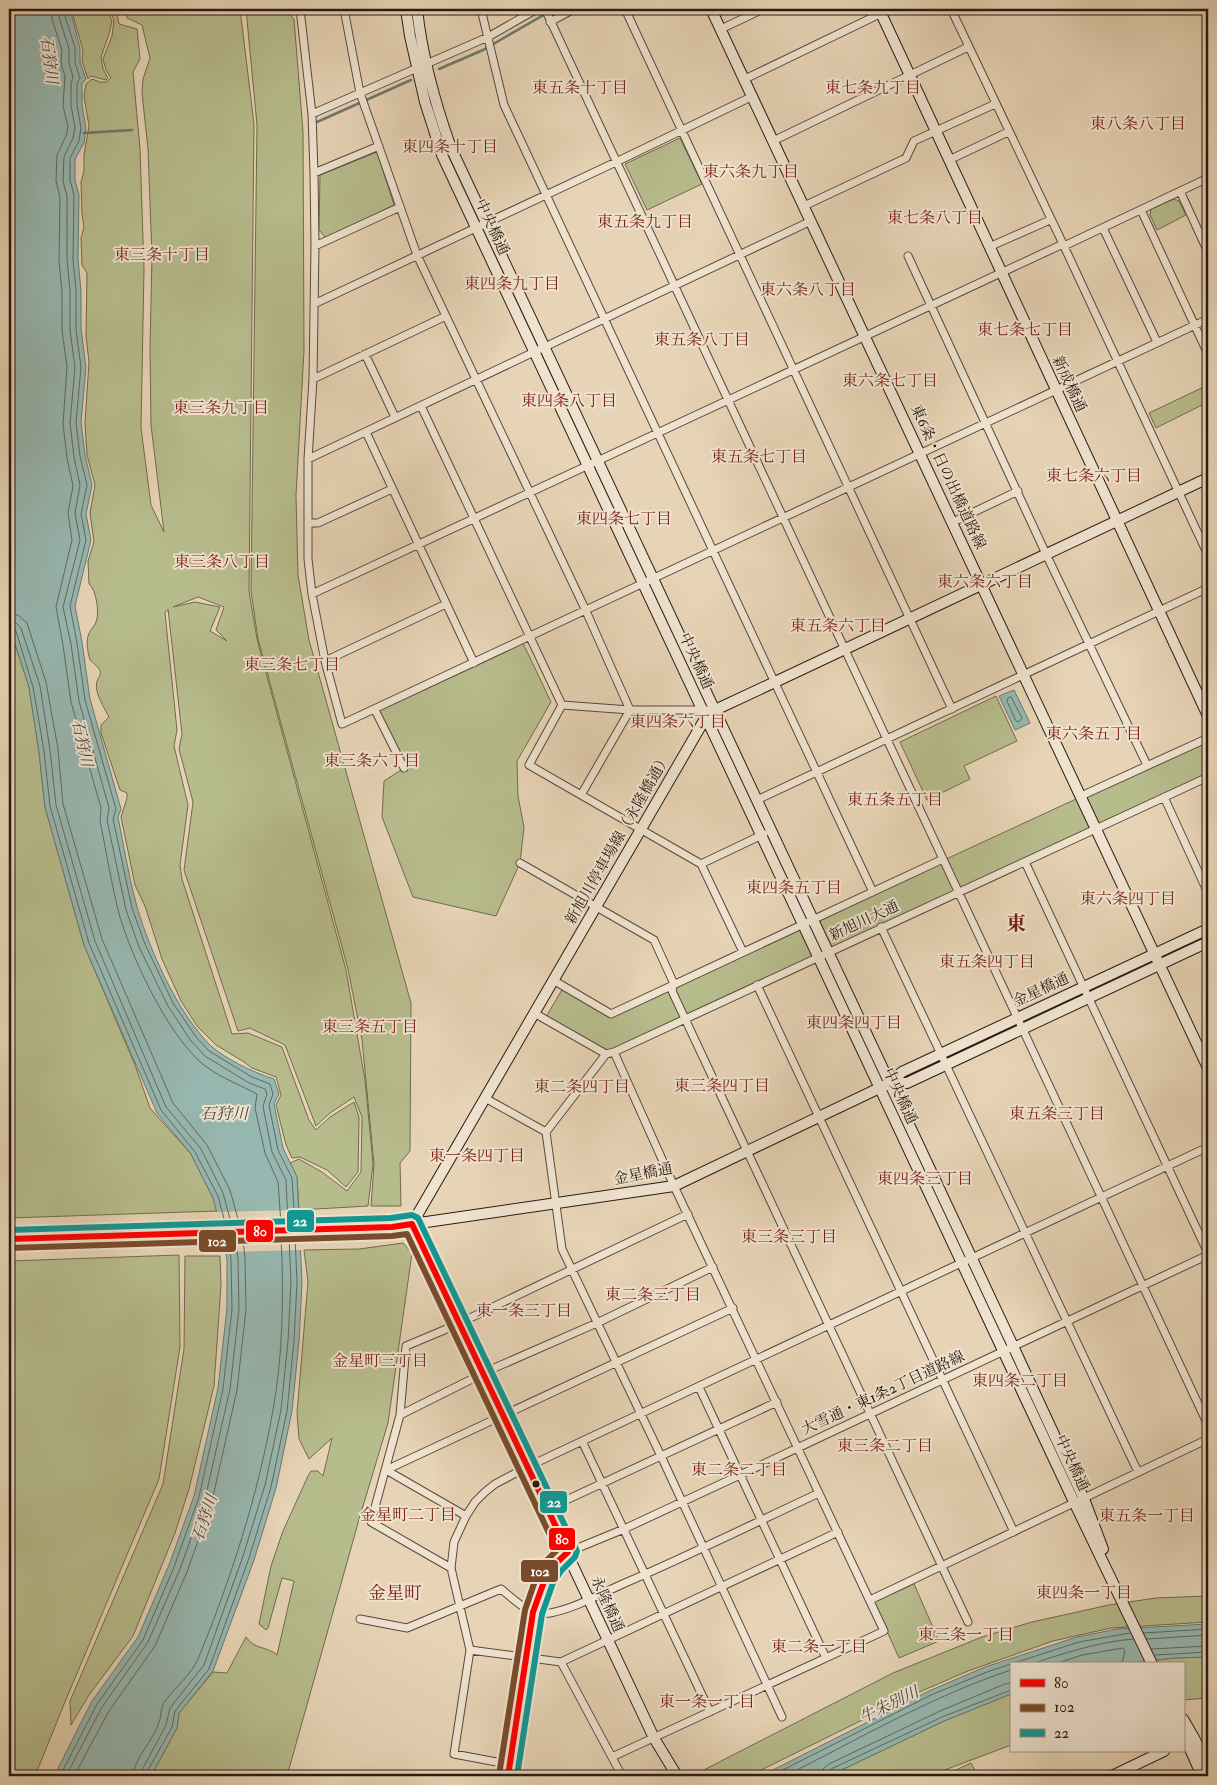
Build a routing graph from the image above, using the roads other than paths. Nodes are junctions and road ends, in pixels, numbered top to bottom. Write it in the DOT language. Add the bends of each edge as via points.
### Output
graph roads {
  1 [pos="300,9"];
  2 [pos="344,9"];
  3 [pos="406,9"];
  4 [pos="417,9"];
  5 [pos="481,9"];
  6 [pos="537,9"];
  7 [pos="545,9"];
  8 [pos="574,9"];
  9 [pos="626,9"];
  10 [pos="711,9"];
  11 [pos="764,9"];
  12 [pos="950,9"];
  13 [pos="883,10"];
  14 [pos="549,20"];
  15 [pos="721,29"];
  16 [pos="489,44"];
  17 [pos="968,47"];
  18 [pos="421,65"];
  19 [pos="910,76"];
  20 [pos="744,79"];
  21 [pos="752,96"];
  22 [pos="362,99"];
  23 [pos="995,104"];
  24 [pos="312,114"];
  25 [pos="935,130"];
  26 [pos="682,131"];
  27 [pos="1008,132"];
  28 [pos="773,141"];
  29 [pos="379,146"];
  30 [pos="949,160"];
  31 [pos="616,162"];
  32 [pos="314,173"];
  33 [pos="1208,178"];
  34 [pos="1180,191"];
  35 [pos="546,195"];
  36 [pos="804,206"];
  37 [pos="400,207"];
  38 [pos="1141,210"];
  39 [pos="1050,220"];
  40 [pos="811,221"];
  41 [pos="486,222"];
  42 [pos="476,227"];
  43 [pos="1103,228"];
  44 [pos="1063,245"];
  45 [pos="315,246"];
  46 [pos="989,247"];
  47 [pos="1208,252"];
  48 [pos="740,254"];
  49 [pos="417,255"];
  50 [pos="908,256"];
  51 [pos="1001,273"];
  52 [pos="674,286"];
  53 [pos="314,304"];
  54 [pos="931,305"];
  55 [pos="446,316"];
  56 [pos="604,319"];
  57 [pos="1208,319"];
  58 [pos="1195,325"];
  59 [pos="866,336"];
  60 [pos="1157,342"];
  61 [pos="544,348"];
  62 [pos="534,353"];
  63 [pos="365,354"];
  64 [pos="1208,354"];
  65 [pos="1118,361"];
  66 [pos="794,369"];
  67 [pos="313,379"];
  68 [pos="476,380"];
  69 [pos="1056,391"];
  70 [pos="728,399"];
  71 [pos="421,406"];
  72 [pos="395,417"];
  73 [pos="986,422"];
  74 [pos="366,432"];
  75 [pos="657,432"];
  76 [pos="920,454"];
  77 [pos="308,458"];
  78 [pos="598,460"];
  79 [pos="587,465"];
  80 [pos="1208,478"];
  81 [pos="849,487"];
  82 [pos="392,489"];
  83 [pos="1018,491"];
  84 [pos="529,492"];
  85 [pos="1179,492"];
  86 [pos="474,518"];
  87 [pos="783,518"];
  88 [pos="1116,520"];
  89 [pos="953,522"];
  90 [pos="308,523"];
  91 [pos="418,544"];
  92 [pos="713,551"];
  93 [pos="1046,554"];
  94 [pos="1208,555"];
  95 [pos="653,579"];
  96 [pos="643,584"];
  97 [pos="982,584"];
  98 [pos="1208,588"];
  99 [pos="312,594"];
  100 [pos="446,604"];
  101 [pos="586,611"];
  102 [pos="1159,611"];
  103 [pos="910,618"];
  104 [pos="530,637"];
  105 [pos="1090,644"];
  106 [pos="845,649"];
  107 [pos="325,661"];
  108 [pos="474,663"];
  109 [pos="1024,675"];
  110 [pos="774,682"];
  111 [pos="562,705"];
  112 [pos="952,709"];
  113 [pos="375,710"];
  114 [pos="630,710"];
  115 [pos="715,710"];
  116 [pos="704,714"];
  117 [pos="1208,716"];
  118 [pos="1208,738"];
  119 [pos="887,739"];
  120 [pos="1147,765"];
  121 [pos="404,768"];
  122 [pos="817,773"];
  123 [pos="1208,777"];
  124 [pos="581,796"];
  125 [pos="1081,796"];
  126 [pos="1164,798"];
  127 [pos="757,800"];
  128 [pos="1097,829"];
  129 [pos="642,830"];
  130 [pos="772,831"];
  131 [pos="761,836"];
  132 [pos="943,859"];
  133 [pos="1025,862"];
  134 [pos="520,863"];
  135 [pos="701,864"];
  136 [pos="873,892"];
  137 [pos="959,893"];
  138 [pos="1208,893"];
  139 [pos="596,906"];
  140 [pos="813,919"];
  141 [pos="803,924"];
  142 [pos="881,927"];
  143 [pos="1208,929"];
  144 [pos="1208,942"];
  145 [pos="743,952"];
  146 [pos="828,952"];
  147 [pos="1155,954"];
  148 [pos="818,957"];
  149 [pos="1160,964"];
  150 [pos="553,980"];
  151 [pos="674,984"];
  152 [pos="756,985"];
  153 [pos="1083,987"];
  154 [pos="1088,998"];
  155 [pos="534,1013"];
  156 [pos="1018,1018"];
  157 [pos="686,1019"];
  158 [pos="1023,1028"];
  159 [pos="610,1053"];
  160 [pos="941,1054"];
  161 [pos="946,1064"];
  162 [pos="1208,1068"];
  163 [pos="890,1083"];
  164 [pos="880,1088"];
  165 [pos="486,1098"];
  166 [pos="818,1117"];
  167 [pos="546,1132"];
  168 [pos="1208,1147"];
  169 [pos="747,1151"];
  170 [pos="1166,1166"];
  171 [pos="674,1186"];
  172 [pos="1102,1198"];
  173 [pos="557,1204"];
  174 [pos="688,1214"];
  175 [pos="412,1224"];
  176 [pos="1026,1233"];
  177 [pos="14,1239"];
  178 [pos="1208,1254"];
  179 [pos="972,1258"];
  180 [pos="962,1263"];
  181 [pos="713,1268"];
  182 [pos="572,1269"];
  183 [pos="1143,1285"];
  184 [pos="901,1292"];
  185 [pos="733,1308"];
  186 [pos="1067,1321"];
  187 [pos="458,1322"];
  188 [pos="597,1323"];
  189 [pos="830,1326"];
  190 [pos="1014,1346"];
  191 [pos="1003,1351"];
  192 [pos="757,1359"];
  193 [pos="616,1363"];
  194 [pos="483,1374"];
  195 [pos="942,1380"];
  196 [pos="700,1387"];
  197 [pos="777,1402"];
  198 [pos="871,1413"];
  199 [pos="400,1414"];
  200 [pos="641,1414"];
  201 [pos="503,1415"];
  202 [pos="1208,1425"];
  203 [pos="719,1428"];
  204 [pos="1208,1440"];
  205 [pos="582,1442"];
  206 [pos="798,1448"];
  207 [pos="662,1456"];
  208 [pos="527,1467"];
  209 [pos="386,1470"];
  210 [pos="1138,1472"];
  211 [pos="740,1475"];
  212 [pos="603,1484"];
  213 [pos="819,1493"];
  214 [pos="682,1502"];
  215 [pos="1080,1502"];
  216 [pos="547,1509"];
  217 [pos="466,1516"];
  218 [pos="762,1520"];
  219 [pos="624,1529"];
  220 [pos="838,1532"];
  221 [pos="1014,1532"];
  222 [pos="704,1547"];
  223 [pos="568,1552"];
  224 [pos="780,1559"];
  225 [pos="942,1566"];
  226 [pos="451,1568"];
  227 [pos="645,1574"];
  228 [pos="722,1587"];
  229 [pos="588,1599"];
  230 [pos="870,1600"];
  231 [pos="460,1606"];
  232 [pos="534,1612"];
  233 [pos="664,1614"];
  234 [pos="360,1619"];
  235 [pos="968,1622"];
  236 [pos="607,1641"];
  237 [pos="470,1650"];
  238 [pos="526,1657"];
  239 [pos="826,1658"];
  240 [pos="561,1662"];
  241 [pos="1151,1662"];
  242 [pos="767,1685"];
  243 [pos="710,1712"];
  244 [pos="782,1717"];
  245 [pos="1184,1724"];
  246 [pos="654,1738"];
  247 [pos="1187,1738"];
  248 [pos="1162,1752"];
  249 [pos="612,1758"];
  250 [pos="510,1763"];
  251 [pos="1208,1767"];
  252 [pos="1208,1774"];
  253 [pos="508,1776"];
  254 [pos="622,1776"];
  255 [pos="677,1776"];
  256 [pos="1112,1776"];
  257 [pos="1202,1776"];
  1 -- 24 [label="street"];
  2 -- 22 [label="street"];
  3 -- 18 [label="street, 中央橋通" via="410,36"];
  4 -- 18 [label="street, 中央橋通"];
  5 -- 16 [label="street"];
  6 -- 16 [label="street"];
  7 -- 14 [label="street"];
  8 -- 14 [label="street"];
  9 -- 26 [label="street"];
  10 -- 15 [label="street, 東6条・日の出橋道路線"];
  11 -- 15 [label="street"];
  12 -- 17 [label="street"];
  13 -- 19 [label="street, 新成橋通"];
  13 -- 20 [label="street"];
  14 -- 31 [label="street"];
  15 -- 20 [label="street, 東6条・日の出橋道路線"];
  16 -- 18 [label="street"];
  16 -- 35 [label="street" via="504,105"];
  17 -- 19 [label="street"];
  17 -- 23 [label="street"];
  18 -- 22 [label="street"];
  18 -- 41 [label="street, 中央橋通" via="451,148"];
  18 -- 42 [label="street, 中央橋通" via="436,140"];
  19 -- 25 [label="street, 新成橋通"];
  19 -- 28 [label="street"];
  20 -- 21 [label="street, 東6条・日の出橋道路線"];
  21 -- 26 [label="street"];
  21 -- 28 [label="street, 東6条・日の出橋道路線"];
  22 -- 24 [label="street"];
  22 -- 29 [label="street"];
  23 -- 25 [label="street"];
  23 -- 27 [label="street"];
  24 -- 32 [label="street"];
  25 -- 30 [label="street, 新成橋通"];
  25 -- 36 [label="street" via="914,141 906,158"];
  26 -- 31 [label="street"];
  26 -- 48 [label="street"];
  27 -- 30 [label="street"];
  27 -- 39 [label="street"];
  28 -- 36 [label="street, 東6条・日の出橋道路線"];
  29 -- 32 [label="street"];
  29 -- 37 [label="street"];
  30 -- 46 [label="street, 新成橋通"];
  31 -- 35 [label="street"];
  31 -- 52 [label="street"];
  32 -- 45 [label="street"];
  33 -- 34 [label="street"];
  34 -- 38 [label="street"];
  34 -- 47 [label="street"];
  35 -- 41 [label="street"];
  35 -- 56 [label="street"];
  36 -- 40 [label="street, 東6条・日の出橋道路線"];
  37 -- 45 [label="street"];
  37 -- 49 [label="street"];
  38 -- 43 [label="street"];
  38 -- 58 [label="street"];
  39 -- 44 [label="street"];
  39 -- 46 [label="street"];
  40 -- 48 [label="street"];
  40 -- 59 [label="street, 東6条・日の出橋道路線"];
  41 -- 42 [label="street"];
  41 -- 61 [label="street, 中央橋通"];
  42 -- 49 [label="street"];
  42 -- 62 [label="street, 中央橋通"];
  43 -- 44 [label="street"];
  43 -- 60 [label="street"];
  44 -- 51 [label="street"];
  44 -- 65 [label="street"];
  45 -- 53 [label="street"];
  46 -- 51 [label="street, 新成橋通"];
  48 -- 52 [label="street"];
  48 -- 66 [label="street"];
  49 -- 53 [label="street"];
  49 -- 55 [label="street"];
  50 -- 54 [label="street"];
  51 -- 54 [label="street"];
  51 -- 69 [label="street, 新成橋通"];
  52 -- 56 [label="street"];
  52 -- 70 [label="street"];
  53 -- 67 [label="street"];
  54 -- 59 [label="street"];
  54 -- 73 [label="street"];
  55 -- 63 [label="street"];
  55 -- 68 [label="street"];
  56 -- 61 [label="street"];
  56 -- 75 [label="street"];
  57 -- 58 [label="street"];
  58 -- 60 [label="street"];
  58 -- 64 [label="street"];
  59 -- 66 [label="street"];
  59 -- 76 [label="street, 東6条・日の出橋道路線"];
  60 -- 65 [label="street"];
  61 -- 62 [label="street"];
  61 -- 78 [label="street, 中央橋通"];
  62 -- 68 [label="street"];
  62 -- 79 [label="street, 中央橋通"];
  63 -- 67 [label="street"];
  63 -- 72 [label="street"];
  65 -- 69 [label="street"];
  65 -- 85 [label="street"];
  66 -- 70 [label="street"];
  66 -- 81 [label="street"];
  67 -- 77 [label="street"];
  68 -- 71 [label="street"];
  68 -- 84 [label="street"];
  69 -- 73 [label="street"];
  69 -- 88 [label="street, 新成橋通"];
  70 -- 75 [label="street"];
  70 -- 87 [label="street"];
  71 -- 72 [label="street"];
  71 -- 86 [label="street"];
  72 -- 74 [label="street"];
  73 -- 76 [label="street"];
  73 -- 83 [label="street"];
  74 -- 77 [label="street"];
  74 -- 82 [label="street"];
  75 -- 78 [label="street"];
  75 -- 92 [label="street"];
  76 -- 81 [label="street"];
  76 -- 89 [label="street, 東6条・日の出橋道路線"];
  77 -- 90 [label="street"];
  78 -- 79 [label="street"];
  78 -- 95 [label="street, 中央橋通"];
  79 -- 84 [label="street"];
  79 -- 96 [label="street, 中央橋通"];
  80 -- 85 [label="street, 新旭川停車場線（永隆橋通）"];
  81 -- 87 [label="street"];
  81 -- 103 [label="street"];
  82 -- 90 [label="street" via="318,523"];
  82 -- 91 [label="street"];
  83 -- 89 [label="street"];
  83 -- 93 [label="street"];
  84 -- 86 [label="street"];
  84 -- 101 [label="street"];
  85 -- 88 [label="street, 新旭川停車場線（永隆橋通）"];
  85 -- 94 [label="street"];
  86 -- 91 [label="street"];
  86 -- 104 [label="street"];
  87 -- 92 [label="street"];
  87 -- 106 [label="street"];
  88 -- 93 [label="street, 新旭川停車場線（永隆橋通）"];
  88 -- 102 [label="street, 新成橋通"];
  89 -- 97 [label="street, 東6条・日の出橋道路線"];
  90 -- 99 [label="street"];
  91 -- 99 [label="street"];
  91 -- 100 [label="street"];
  92 -- 95 [label="street"];
  92 -- 110 [label="street"];
  93 -- 97 [label="street, 新旭川停車場線（永隆橋通）"];
  93 -- 105 [label="street"];
  95 -- 96 [label="street"];
  95 -- 115 [label="street, 中央橋通"];
  96 -- 101 [label="street"];
  96 -- 116 [label="street, 中央橋通"];
  97 -- 103 [label="street, 新旭川停車場線（永隆橋通）"];
  97 -- 109 [label="street, 東6条・日の出橋道路線"];
  98 -- 102 [label="street"];
  99 -- 107 [label="street"];
  100 -- 107 [label="street"];
  100 -- 108 [label="street"];
  101 -- 104 [label="street"];
  101 -- 114 [label="street"];
  102 -- 105 [label="street"];
  102 -- 117 [label="street, 新成橋通"];
  103 -- 106 [label="street, 新旭川停車場線（永隆橋通）"];
  103 -- 112 [label="street"];
  104 -- 108 [label="street"];
  104 -- 111 [label="street"];
  105 -- 109 [label="street"];
  105 -- 120 [label="street"];
  106 -- 110 [label="street, 新旭川停車場線（永隆橋通）"];
  106 -- 119 [label="street"];
  107 -- 113 [label="street" via="342,724"];
  108 -- 113 [label="street"];
  109 -- 112 [label="street"];
  109 -- 125 [label="street, 東6条・日の出橋道路線"];
  110 -- 115 [label="street, 新旭川停車場線（永隆橋通）"];
  110 -- 122 [label="street"];
  111 -- 114 [label="street"];
  111 -- 124 [label="street" via="529,765"];
  112 -- 119 [label="street"];
  113 -- 121 [label="street"];
  114 -- 116 [label="street"];
  114 -- 124 [label="street"];
  115 -- 116 [label="street, 新旭川停車場線（永隆橋通）"];
  115 -- 127 [label="street, 中央橋通"];
  116 -- 129 [label="street, 新旭川停車場線（永隆橋通）"];
  116 -- 131 [label="street, 中央橋通"];
  118 -- 120 [label="street"];
  119 -- 122 [label="street"];
  119 -- 132 [label="street"];
  120 -- 125 [label="street"];
  122 -- 127 [label="street"];
  122 -- 136 [label="street"];
  123 -- 126 [label="street, 新旭川大通"];
  124 -- 129 [label="street"];
  125 -- 128 [label="street, 東6条・日の出橋道路線"];
  126 -- 128 [label="street, 新旭川大通"];
  126 -- 138 [label="street"];
  127 -- 130 [label="street, 中央橋通"];
  128 -- 133 [label="street, 新旭川大通"];
  128 -- 147 [label="street, 東6条・日の出橋道路線"];
  129 -- 135 [label="street"];
  129 -- 139 [label="street, 新旭川停車場線（永隆橋通）"];
  130 -- 131 [label="street"];
  130 -- 140 [label="street, 中央橋通"];
  131 -- 135 [label="street"];
  131 -- 141 [label="street, 中央橋通"];
  132 -- 136 [label="street, 新旭川大通"];
  132 -- 137 [label="street"];
  133 -- 137 [label="street, 新旭川大通"];
  133 -- 153 [label="street"];
  134 -- 139 [label="street"];
  135 -- 145 [label="street"];
  136 -- 140 [label="street, 新旭川大通"];
  137 -- 142 [label="street, 新旭川大通"];
  137 -- 156 [label="street"];
  139 -- 150 [label="street, 新旭川停車場線（永隆橋通）"];
  139 -- 151 [label="street" via="654,940"];
  140 -- 141 [label="street, 新旭川大通"];
  140 -- 146 [label="street, 中央橋通"];
  141 -- 145 [label="street, 新旭川大通"];
  141 -- 148 [label="street, 中央橋通"];
  142 -- 146 [label="street, 新旭川大通"];
  142 -- 160 [label="street"];
  143 -- 147 [label="street, 金星橋通"];
  144 -- 149 [label="street, 金星橋通"];
  145 -- 151 [label="street, 新旭川大通"];
  146 -- 148 [label="street, 新旭川大通"];
  146 -- 163 [label="street, 中央橋通"];
  147 -- 149 [label="street, 東6条・日の出橋道路線"];
  147 -- 153 [label="street, 金星橋通"];
  148 -- 152 [label="street, 新旭川大通"];
  148 -- 164 [label="street, 中央橋通"];
  149 -- 154 [label="street, 金星橋通"];
  149 -- 162 [label="street, 東6条・日の出橋道路線"];
  150 -- 151 [label="street, 新旭川大通" via="610,1014"];
  150 -- 155 [label="street, 新旭川停車場線（永隆橋通）"];
  151 -- 157 [label="street" via="672,990"];
  152 -- 157 [label="street, 新旭川大通"];
  152 -- 166 [label="street"];
  153 -- 154 [label="street"];
  153 -- 156 [label="street, 金星橋通"];
  154 -- 158 [label="street, 金星橋通"];
  154 -- 170 [label="street"];
  155 -- 159 [label="street"];
  155 -- 165 [label="street, 新旭川停車場線（永隆橋通）"];
  156 -- 158 [label="street"];
  156 -- 160 [label="street, 金星橋通"];
  157 -- 159 [label="street, 新旭川大通"];
  157 -- 169 [label="street"];
  158 -- 161 [label="street, 金星橋通"];
  158 -- 172 [label="street"];
  159 -- 167 [label="street"];
  159 -- 171 [label="street"];
  160 -- 161 [label="street"];
  160 -- 163 [label="street, 金星橋通" via="902,1072"];
  161 -- 163 [label="street, 金星橋通" via="907,1083"];
  161 -- 176 [label="street"];
  163 -- 164 [label="street, 金星橋通"];
  163 -- 179 [label="street, 中央橋通"];
  164 -- 166 [label="street, 金星橋通"];
  164 -- 180 [label="street, 中央橋通"];
  165 -- 167 [label="street"];
  165 -- 175 [label="street, 新旭川停車場線（永隆橋通）"];
  166 -- 169 [label="street, 金星橋通"];
  166 -- 184 [label="street"];
  167 -- 173 [label="street"];
  168 -- 170 [label="street"];
  169 -- 171 [label="street, 金星橋通"];
  169 -- 189 [label="street"];
  170 -- 172 [label="street"];
  170 -- 178 [label="street"];
  171 -- 173 [label="street, 金星橋通"];
  171 -- 174 [label="street"];
  172 -- 176 [label="street"];
  172 -- 183 [label="street"];
  173 -- 175 [label="street, 金星橋通"];
  173 -- 182 [label="street" via="562,1249"];
  174 -- 181 [label="street"];
  174 -- 182 [label="street"];
  175 -- 177 [label="street, 金星橋通"];
  175 -- 187 [label="street, 永隆橋通"];
  176 -- 179 [label="street"];
  176 -- 186 [label="street"];
  178 -- 183 [label="street, 大雪通・東1条2丁目道路線"];
  179 -- 180 [label="street"];
  179 -- 190 [label="street, 中央橋通"];
  180 -- 184 [label="street"];
  180 -- 191 [label="street, 中央橋通"];
  181 -- 185 [label="street"];
  181 -- 188 [label="street"];
  182 -- 187 [label="street"];
  182 -- 188 [label="street"];
  183 -- 186 [label="street, 大雪通・東1条2丁目道路線"];
  183 -- 202 [label="street"];
  184 -- 189 [label="street"];
  184 -- 195 [label="street"];
  185 -- 192 [label="street"];
  185 -- 193 [label="street"];
  186 -- 190 [label="street, 大雪通・東1条2丁目道路線"];
  186 -- 210 [label="street"];
  187 -- 194 [label="street, 永隆橋通"];
  187 -- 199 [label="street" via="406,1346"];
  188 -- 193 [label="street"];
  188 -- 194 [label="street"];
  189 -- 192 [label="street"];
  189 -- 198 [label="street"];
  190 -- 191 [label="street, 大雪通・東1条2丁目道路線"];
  190 -- 215 [label="street, 中央橋通"];
  191 -- 195 [label="street, 大雪通・東1条2丁目道路線"];
  191 -- 215 [label="street, 中央橋通"];
  192 -- 196 [label="street"];
  192 -- 197 [label="street"];
  193 -- 200 [label="street"];
  193 -- 201 [label="street"];
  194 -- 199 [label="street"];
  194 -- 201 [label="street, 永隆橋通"];
  195 -- 198 [label="street, 大雪通・東1条2丁目道路線"];
  195 -- 221 [label="street"];
  196 -- 200 [label="street"];
  196 -- 203 [label="street"];
  197 -- 203 [label="street"];
  197 -- 206 [label="street"];
  198 -- 206 [label="street, 大雪通・東1条2丁目道路線"];
  198 -- 225 [label="street"];
  199 -- 209 [label="street"];
  200 -- 205 [label="street"];
  200 -- 207 [label="street"];
  201 -- 208 [label="street, 永隆橋通"];
  201 -- 209 [label="street"];
  203 -- 207 [label="street"];
  203 -- 211 [label="street"];
  204 -- 210 [label="street"];
  205 -- 208 [label="street"];
  205 -- 212 [label="street"];
  206 -- 211 [label="street, 大雪通・東1条2丁目道路線"];
  206 -- 213 [label="street"];
  207 -- 212 [label="street"];
  207 -- 214 [label="street"];
  208 -- 216 [label="street, 永隆橋通"];
  208 -- 217 [label="street" via="485,1492"];
  209 -- 217 [label="street"];
  209 -- 226 [label="street" via="370,1522"];
  210 -- 215 [label="street"];
  211 -- 214 [label="street, 大雪通・東1条2丁目道路線"];
  211 -- 218 [label="street"];
  212 -- 216 [label="street"];
  212 -- 219 [label="street"];
  213 -- 218 [label="street"];
  213 -- 220 [label="street"];
  214 -- 219 [label="street, 大雪通・東1条2丁目道路線"];
  214 -- 222 [label="street"];
  215 -- 221 [label="street"];
  215 -- 241 [label="street, 中央橋通"];
  216 -- 223 [label="street, 永隆橋通"];
  217 -- 226 [label="street" via="454,1542"];
  218 -- 222 [label="street"];
  218 -- 224 [label="street"];
  219 -- 223 [label="street, 大雪通・東1条2丁目道路線"];
  219 -- 227 [label="street"];
  220 -- 224 [label="street"];
  220 -- 230 [label="street"];
  221 -- 225 [label="street"];
  222 -- 227 [label="street"];
  222 -- 228 [label="street"];
  223 -- 229 [label="street, 永隆橋通"];
  223 -- 232 [label="street" via="546,1575"];
  224 -- 228 [label="street"];
  224 -- 239 [label="street"];
  225 -- 230 [label="street"];
  225 -- 235 [label="street"];
  226 -- 231 [label="street"];
  227 -- 229 [label="street"];
  227 -- 233 [label="street"];
  228 -- 233 [label="street"];
  228 -- 242 [label="street"];
  229 -- 232 [label="street" via="550,1613"];
  229 -- 236 [label="street, 永隆橋通"];
  230 -- 239 [label="street" via="884,1631"];
  231 -- 232 [label="street" via="501,1589 525,1609"];
  231 -- 234 [label="street" via="407,1628"];
  231 -- 237 [label="street"];
  232 -- 238 [label="street"];
  233 -- 236 [label="street"];
  233 -- 243 [label="street"];
  236 -- 240 [label="street"];
  236 -- 246 [label="street, 永隆橋通"];
  237 -- 238 [label="street"];
  237 -- 250 [label="street" via="454,1754"];
  238 -- 240 [label="street"];
  238 -- 250 [label="street"];
  239 -- 242 [label="street"];
  240 -- 249 [label="street"];
  242 -- 243 [label="street"];
  242 -- 244 [label="street"];
  243 -- 246 [label="street"];
  245 -- 247 [label="street"];
  246 -- 249 [label="street"];
  246 -- 255 [label="street, 永隆橋通"];
  247 -- 251 [label="street"];
  247 -- 257 [label="street"];
  248 -- 256 [label="street"];
  249 -- 254 [label="street"];
  250 -- 253 [label="street"];
  252 -- 257 [label="street"];
}
